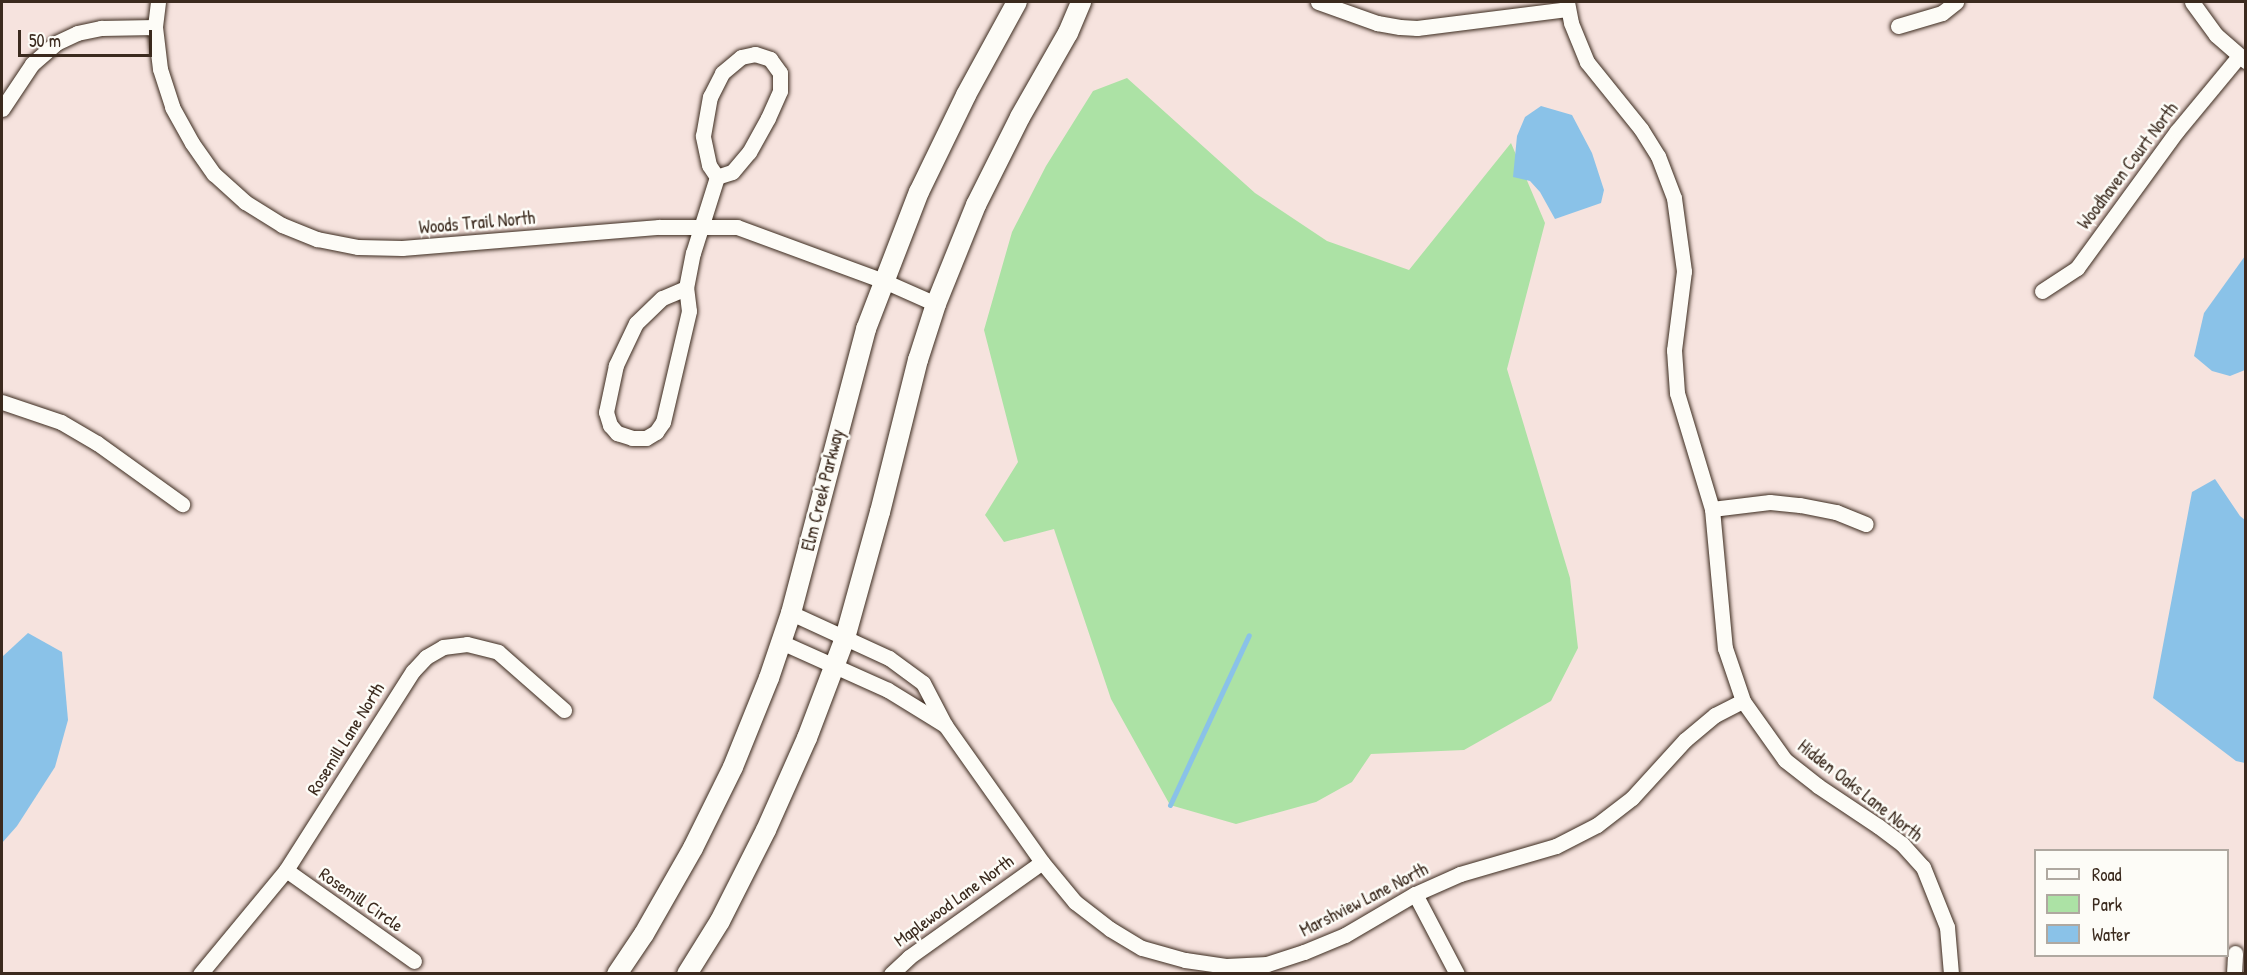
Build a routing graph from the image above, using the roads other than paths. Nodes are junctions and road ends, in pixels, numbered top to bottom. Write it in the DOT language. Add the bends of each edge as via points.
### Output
graph roads {
  1 [pos="158,2"];
  2 [pos="1017,2"];
  3 [pos="1081,2"];
  4 [pos="1318,2"];
  5 [pos="1956,2"];
  6 [pos="2192,2"];
  7 [pos="1567,5"];
  8 [pos="1898,26"];
  9 [pos="155,27"];
  10 [pos="2242,59"];
  11 [pos="2,109"];
  12 [pos="717,177"];
  13 [pos="703,226"];
  14 [pos="884,281"];
  15 [pos="686,288"];
  16 [pos="2042,291"];
  17 [pos="936,304"];
  18 [pos="2,402"];
  19 [pos="182,504"];
  20 [pos="1712,508"];
  21 [pos="1866,524"];
  22 [pos="791,614"];
  23 [pos="845,638"];
  24 [pos="781,642"];
  25 [pos="835,664"];
  26 [pos="1743,701"];
  27 [pos="564,710"];
  28 [pos="945,725"];
  29 [pos="1042,862"];
  30 [pos="286,870"];
  31 [pos="1415,894"];
  32 [pos="2235,953"];
  33 [pos="414,961"];
  34 [pos="1183,967"];
  35 [pos="200,974"];
  36 [pos="617,974"];
  37 [pos="687,974"];
  38 [pos="891,974"];
  39 [pos="1457,974"];
  40 [pos="1952,974"];
  41 [pos="2234,974"];
  1 -- 9 [label="street, Woods Trail North"];
  2 -- 14 [label="street, Elm Creek Parkway" via="919,192"];
  3 -- 17 [label="street" via="976,206"];
  4 -- 7 [label="street" via="1377,23 1417,28"];
  5 -- 8 [label="street" via="1942,14"];
  6 -- 10 [label="street" via="2216,35"];
  7 -- 20 [label="street, Hidden Oaks Lane North" via="1587,62 1641,129 1669,178 1684,271 1674,350 1677,393"];
  9 -- 11 [label="street" via="101,28 56,43 32,64"];
  9 -- 13 [label="street, Woods Trail North" via="160,69 172,107 214,174 245,202 282,225 317,238 358,247 402,248"];
  10 -- 16 [label="street, Woodhaven Court North" via="2177,131 2077,268"];
  12 -- 12 [label="street" via="709,165 703,136 710,97 722,73 741,57 755,54 770,59 780,74 780,90 768,118 749,152 732,172"];
  12 -- 13 [label="street"];
  13 -- 14 [label="street, Woods Trail North" via="737,228"];
  13 -- 15 [label="street"];
  14 -- 17 [label="street, Woods Trail North"];
  14 -- 22 [label="street, Elm Creek Parkway" via="866,328"];
  15 -- 15 [label="street" via="662,298 636,323 616,365 606,412 617,433 646,438 663,422 689,310"];
  17 -- 23 [label="street"];
  18 -- 19 [label="street" via="61,422"];
  20 -- 21 [label="street" via="1745,503 1790,504 1836,512"];
  20 -- 26 [label="street, Hidden Oaks Lane North" via="1725,648"];
  22 -- 23 [label="street, Marshview Lane North"];
  22 -- 24 [label="street, Elm Creek Parkway"];
  23 -- 25 [label="street"];
  23 -- 28 [label="street, Marshview Lane North" via="889,658 923,683"];
  24 -- 25 [label="street, Marshview Lane North"];
  24 -- 36 [label="street, Elm Creek Parkway" via="733,767 693,848"];
  25 -- 28 [label="street, Marshview Lane North"];
  25 -- 37 [label="street" via="766,830 720,921"];
  26 -- 31 [label="street, Marshview Lane North" via="1715,716 1685,740 1632,798 1597,825 1556,846 1460,874"];
  26 -- 40 [label="street, Hidden Oaks Lane North" via="1785,760 1886,832 1923,867 1947,927"];
  27 -- 30 [label="street, Rosemill Lane North" via="498,652 467,644 443,647 413,671"];
  28 -- 29 [label="street, Marshview Lane North"];
  29 -- 34 [label="street, Marshview Lane North" via="1075,902 1110,929"];
  29 -- 38 [label="street, Maplewood Lane North"];
  30 -- 33 [label="street, Rosemill Circle"];
  30 -- 35 [label="street, Rosemill Lane North"];
  31 -- 34 [label="street, Marshview Lane North" via="1345,935 1267,964"];
  31 -- 39 [label="street"];
  32 -- 41 [label="street"];
}
